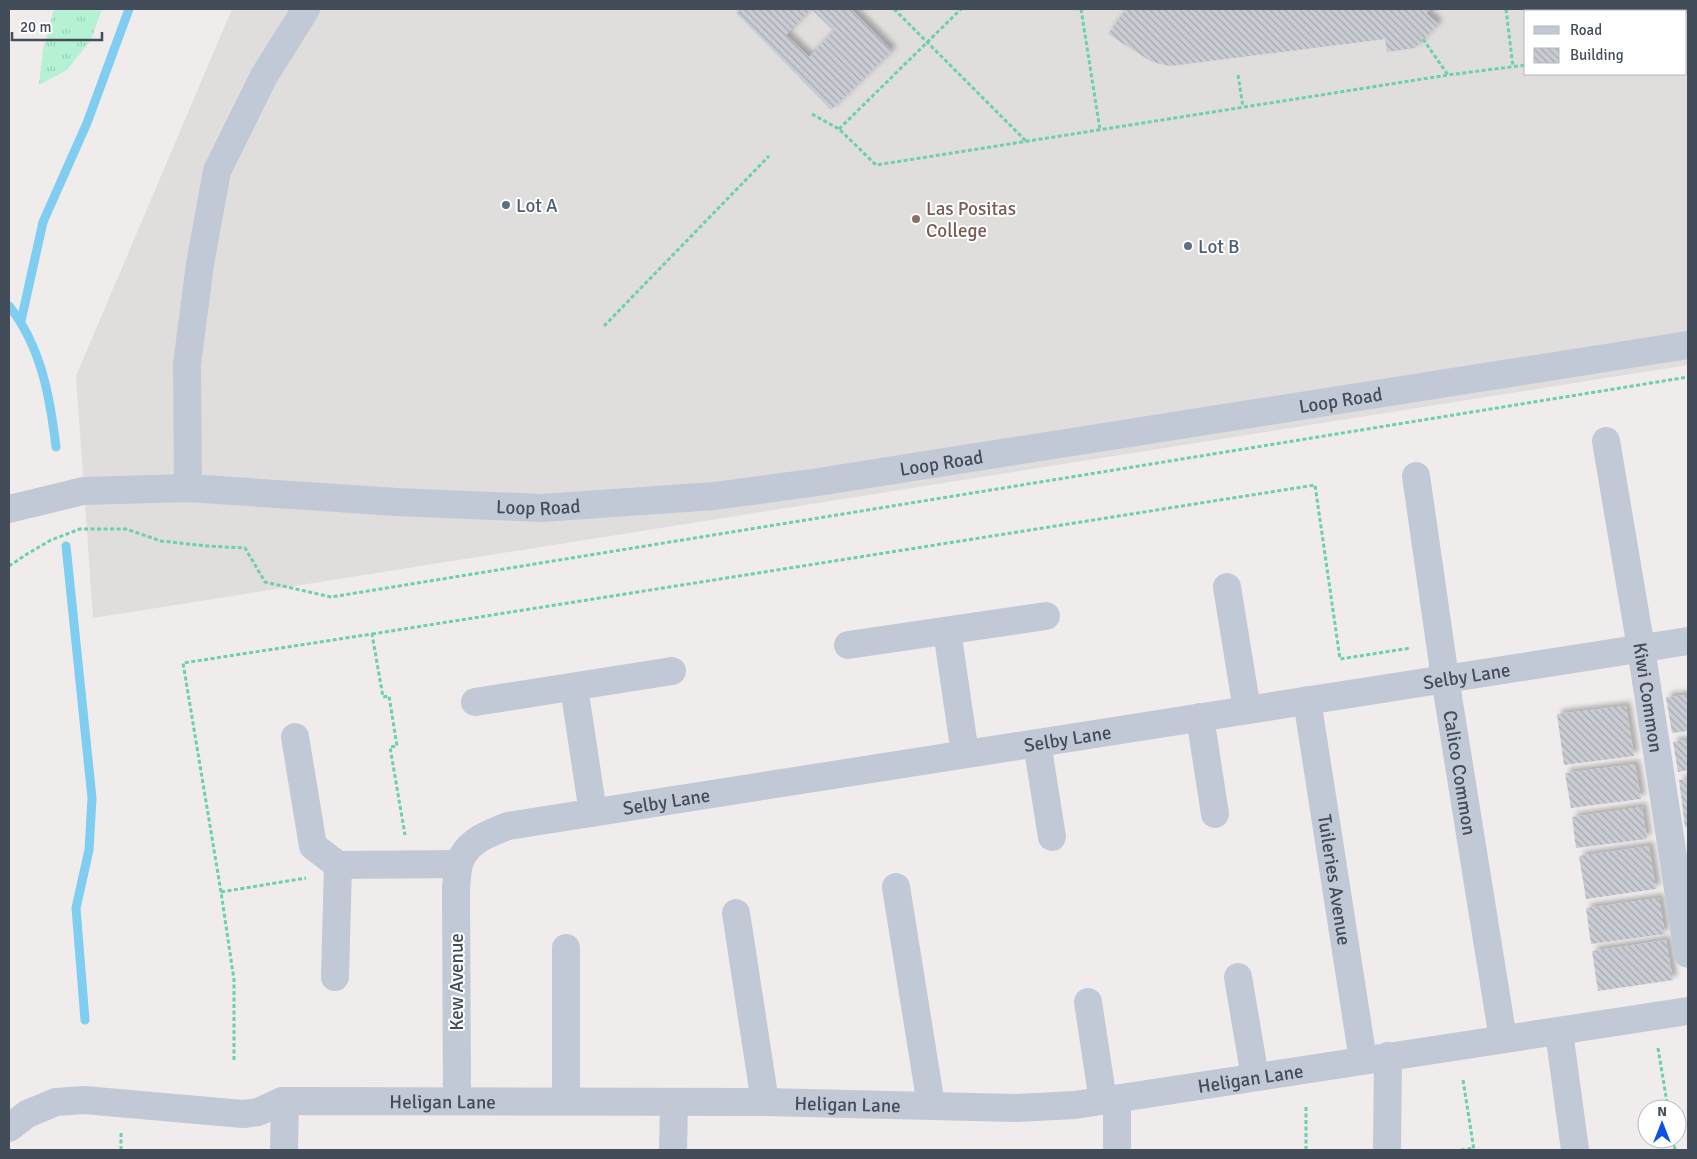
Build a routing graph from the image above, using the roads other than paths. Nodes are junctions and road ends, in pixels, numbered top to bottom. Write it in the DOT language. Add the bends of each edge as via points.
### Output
graph roads {
  1 [pos="306,9"];
  2 [pos="1688,345"];
  3 [pos="1606,441"];
  4 [pos="1416,476"];
  5 [pos="188,488"];
  6 [pos="9,509"];
  7 [pos="1227,587"];
  8 [pos="1046,616"];
  9 [pos="947,631"];
  10 [pos="1688,641"];
  11 [pos="848,645"];
  12 [pos="1641,648"];
  13 [pos="672,671"];
  14 [pos="1445,678"];
  15 [pos="574,687"];
  16 [pos="1307,700"];
  17 [pos="475,702"];
  18 [pos="1247,710"];
  19 [pos="1200,717"];
  20 [pos="294,737"];
  21 [pos="1037,743"];
  22 [pos="965,754"];
  23 [pos="593,813"];
  24 [pos="1216,814"];
  25 [pos="1052,837"];
  26 [pos="459,864"];
  27 [pos="338,869"];
  28 [pos="896,886"];
  29 [pos="736,913"];
  30 [pos="566,948"];
  31 [pos="1688,954"];
  32 [pos="335,977"];
  33 [pos="1238,977"];
  34 [pos="1088,1002"];
  35 [pos="1688,1011"];
  36 [pos="1559,1032"];
  37 [pos="1503,1039"];
  38 [pos="1376,1058"];
  39 [pos="1255,1077"];
  40 [pos="1110,1100"];
  41 [pos="284,1101"];
  42 [pos="457,1101"];
  43 [pos="566,1101"];
  44 [pos="674,1102"];
  45 [pos="765,1102"];
  46 [pos="931,1105"];
  47 [pos="9,1128"];
  48 [pos="284,1150"];
  49 [pos="673,1150"];
  50 [pos="1117,1150"];
  51 [pos="1387,1150"];
  52 [pos="1574,1150"];
  1 -- 5 [label="street" via="264,76 217,171 200,264 188,364"];
  2 -- 5 [label="street, Loop Road" via="714,496 542,508"];
  3 -- 12 [label="street, Kiwi Common"];
  4 -- 14 [label="street, Calico Common"];
  5 -- 6 [label="street, Loop Road" via="83,491"];
  7 -- 18 [label="street"];
  8 -- 9 [label="street"];
  9 -- 11 [label="street"];
  9 -- 22 [label="street"];
  10 -- 12 [label="street, Selby Lane"];
  12 -- 14 [label="street, Selby Lane"];
  12 -- 31 [label="street, Kiwi Common"];
  13 -- 15 [label="street"];
  14 -- 16 [label="street, Selby Lane"];
  14 -- 37 [label="street, Calico Common"];
  15 -- 17 [label="street"];
  15 -- 23 [label="street"];
  16 -- 18 [label="street, Selby Lane"];
  16 -- 38 [label="street, Tuileries Avenue"];
  18 -- 19 [label="street, Selby Lane"];
  19 -- 21 [label="street, Selby Lane"];
  19 -- 24 [label="street"];
  20 -- 27 [label="street" via="313,846"];
  21 -- 22 [label="street, Selby Lane"];
  21 -- 25 [label="street"];
  22 -- 23 [label="street, Selby Lane"];
  23 -- 26 [label="street, Selby Lane" via="508,826 480,837 468,848"];
  26 -- 27 [label="street"];
  26 -- 42 [label="street, Kew Avenue" via="456,888"];
  27 -- 32 [label="street"];
  28 -- 46 [label="street"];
  29 -- 45 [label="street"];
  30 -- 43 [label="street"];
  33 -- 39 [label="street"];
  34 -- 40 [label="street"];
  35 -- 36 [label="street, Heligan Lane"];
  36 -- 37 [label="street, Heligan Lane"];
  36 -- 52 [label="street"];
  37 -- 38 [label="street, Heligan Lane"];
  38 -- 39 [label="street, Heligan Lane"];
  38 -- 51 [label="street, Tuileries Avenue"];
  39 -- 40 [label="street, Heligan Lane"];
  40 -- 46 [label="street, Heligan Lane" via="1016,1108"];
  40 -- 50 [label="street"];
  41 -- 42 [label="street, Heligan Lane"];
  41 -- 47 [label="street, Heligan Lane" via="258,1112 243,1114 84,1100 56,1102 27,1114"];
  41 -- 48 [label="street"];
  42 -- 43 [label="street, Heligan Lane"];
  43 -- 44 [label="street, Heligan Lane"];
  44 -- 45 [label="street, Heligan Lane"];
  44 -- 49 [label="street"];
  45 -- 46 [label="street, Heligan Lane"];
}
